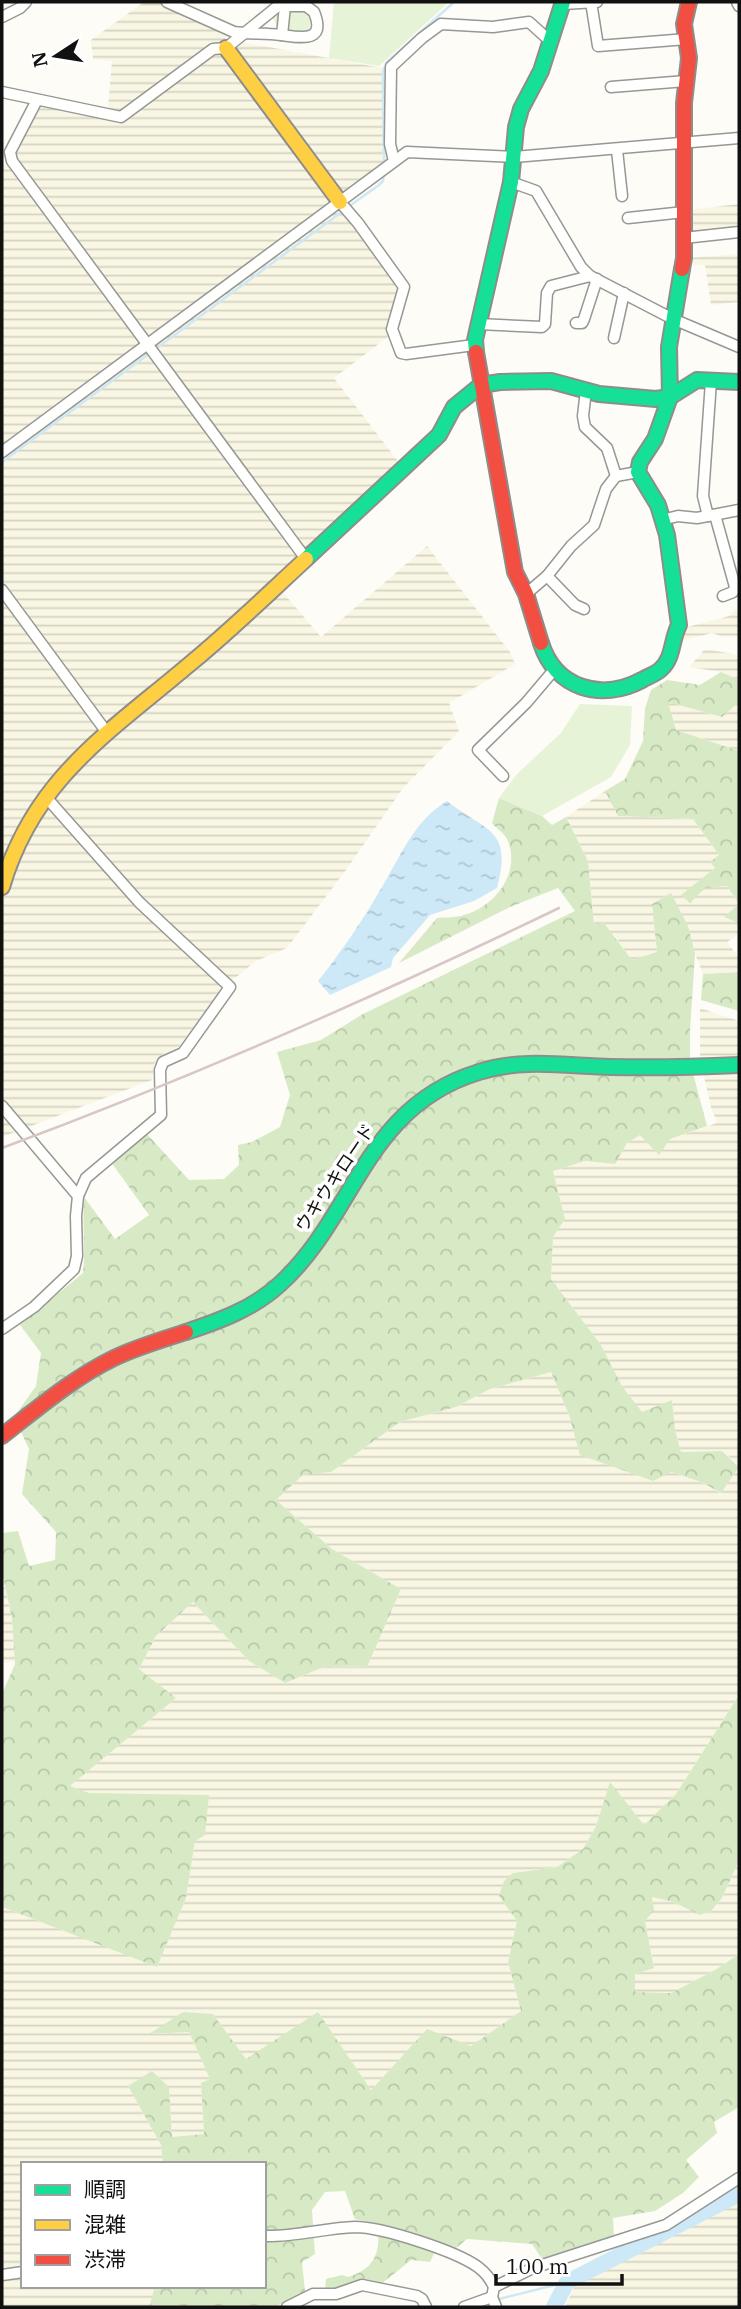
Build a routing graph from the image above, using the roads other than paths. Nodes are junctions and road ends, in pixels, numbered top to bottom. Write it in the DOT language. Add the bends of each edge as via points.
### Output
graph roads {
  1 [pos="26,2"];
  2 [pos="167,2"];
  3 [pos="591,2"];
  4 [pos="597,2"];
  5 [pos="689,2"];
  6 [pos="563,3"];
  7 [pos="285,6"];
  8 [pos="267,16"];
  9 [pos="2,17"];
  10 [pos="245,33"];
  11 [pos="282,35"];
  12 [pos="687,39"];
  13 [pos="550,41"];
  14 [pos="226,48"];
  15 [pos="685,81"];
  16 [pos="611,87"];
  17 [pos="2,92"];
  18 [pos="37,100"];
  19 [pos="739,138"];
  20 [pos="684,144"];
  21 [pos="617,150"];
  22 [pos="514,157"];
  23 [pos="387,167"];
  24 [pos="511,182"];
  25 [pos="622,196"];
  26 [pos="344,207"];
  27 [pos="684,212"];
  28 [pos="628,218"];
  29 [pos="739,232"];
  30 [pos="684,239"];
  31 [pos="593,278"];
  32 [pos="624,293"];
  33 [pos="673,319"];
  34 [pos="576,323"];
  35 [pos="478,324"];
  36 [pos="614,338"];
  37 [pos="474,345"];
  38 [pos="739,347"];
  39 [pos="153,349"];
  40 [pos="712,381"];
  41 [pos="739,382"];
  42 [pos="481,385"];
  43 [pos="586,390"];
  44 [pos="670,397"];
  45 [pos="2,452"];
  46 [pos="638,472"];
  47 [pos="616,476"];
  48 [pos="739,510"];
  49 [pos="711,515"];
  50 [pos="662,520"];
  51 [pos="306,559"];
  52 [pos="547,576"];
  53 [pos="2,590"];
  54 [pos="526,594"];
  55 [pos="723,596"];
  56 [pos="584,609"];
  57 [pos="554,670"];
  58 [pos="108,734"];
  59 [pos="503,776"];
  60 [pos="45,796"];
  61 [pos="2,887"];
  62 [pos="739,1065"];
  63 [pos="2,1106"];
  64 [pos="78,1196"];
  65 [pos="2,1329"];
  66 [pos="2,1436"];
  67 [pos="739,2178"];
  68 [pos="266,2236"];
  69 [pos="21,2272"];
  70 [pos="2,2275"];
  71 [pos="494,2299"];
  72 [pos="287,2307"];
  73 [pos="426,2307"];
  74 [pos="464,2307"];
  1 -- 9 [label="street"];
  2 -- 10 [label="street"];
  3 -- 4 [label="street"];
  3 -- 6 [label="street"];
  3 -- 12 [label="street" via="598,46"];
  5 -- 12 [label="street" via="684,24"];
  6 -- 13 [label="street"];
  7 -- 8 [label="street"];
  7 -- 11 [label="street"];
  7 -- 11 [label="street" via="306,6 314,12 317,27 307,38"];
  8 -- 10 [label="street"];
  8 -- 11 [label="street"];
  10 -- 11 [label="street"];
  10 -- 14 [label="street"];
  12 -- 15 [label="street"];
  13 -- 22 [label="street" via="521,109"];
  13 -- 23 [label="street" via="529,22 436,26 391,67"];
  14 -- 18 [label="street" via="213,50 121,117"];
  14 -- 26 [label="street"];
  15 -- 16 [label="street"];
  15 -- 20 [label="street"];
  17 -- 18 [label="street"];
  18 -- 39 [label="street" via="10,152 12,161"];
  19 -- 20 [label="street"];
  20 -- 21 [label="street"];
  20 -- 27 [label="street"];
  21 -- 22 [label="street"];
  21 -- 25 [label="street"];
  22 -- 23 [label="street" via="411,152"];
  22 -- 24 [label="street"];
  23 -- 26 [label="street"];
  24 -- 31 [label="street" via="536,191 581,267"];
  24 -- 35 [label="street"];
  26 -- 37 [label="street" via="404,287 392,330 401,353"];
  26 -- 39 [label="street"];
  27 -- 28 [label="street"];
  27 -- 30 [label="street"];
  29 -- 30 [label="street"];
  30 -- 33 [label="street"];
  31 -- 32 [label="street"];
  31 -- 34 [label="street" via="584,319"];
  31 -- 35 [label="street" via="551,286 542,327"];
  32 -- 33 [label="street"];
  32 -- 36 [label="street"];
  33 -- 38 [label="street"];
  33 -- 44 [label="street" via="668,354"];
  35 -- 37 [label="street"];
  37 -- 42 [label="street"];
  39 -- 45 [label="street"];
  39 -- 51 [label="street"];
  40 -- 41 [label="street"];
  40 -- 44 [label="street" via="691,382"];
  40 -- 49 [label="street" via="703,496"];
  42 -- 43 [label="street" via="537,379"];
  42 -- 51 [label="street" via="454,407 439,435"];
  42 -- 54 [label="street" via="515,572"];
  43 -- 44 [label="street" via="636,398"];
  43 -- 47 [label="street" via="585,426 607,447"];
  44 -- 46 [label="street"];
  46 -- 47 [label="street"];
  46 -- 50 [label="street"];
  47 -- 52 [label="street" via="606,489 594,525"];
  48 -- 49 [label="street"];
  49 -- 50 [label="street"];
  49 -- 55 [label="street" via="735,587"];
  50 -- 57 [label="street" via="679,625 666,664 645,679 612,691 579,687"];
  51 -- 58 [label="street"];
  52 -- 54 [label="street"];
  52 -- 56 [label="street"];
  53 -- 58 [label="street"];
  54 -- 57 [label="street" via="538,640"];
  57 -- 59 [label="street" via="478,750"];
  58 -- 60 [label="street"];
  60 -- 61 [label="street" via="8,862"];
  60 -- 64 [label="street" via="139,902 230,987 183,1053 163,1062 161,1115 86,1178"];
  62 -- 66 [label="street, ウキウキロード" via="522,1064 453,1082 396,1122 299,1264 280,1284 229,1317 98,1366"];
  63 -- 64 [label="street"];
  64 -- 65 [label="street" via="74,1269 34,1307"];
  67 -- 71 [label="street" via="666,2225 533,2268"];
  68 -- 71 [label="street" via="359,2227 391,2234 463,2258 489,2276"];
  69 -- 70 [label="street"];
  71 -- 74 [label="street"];
  72 -- 73 [label="street" via="313,2294 336,2294 366,2285 417,2296"];
}
